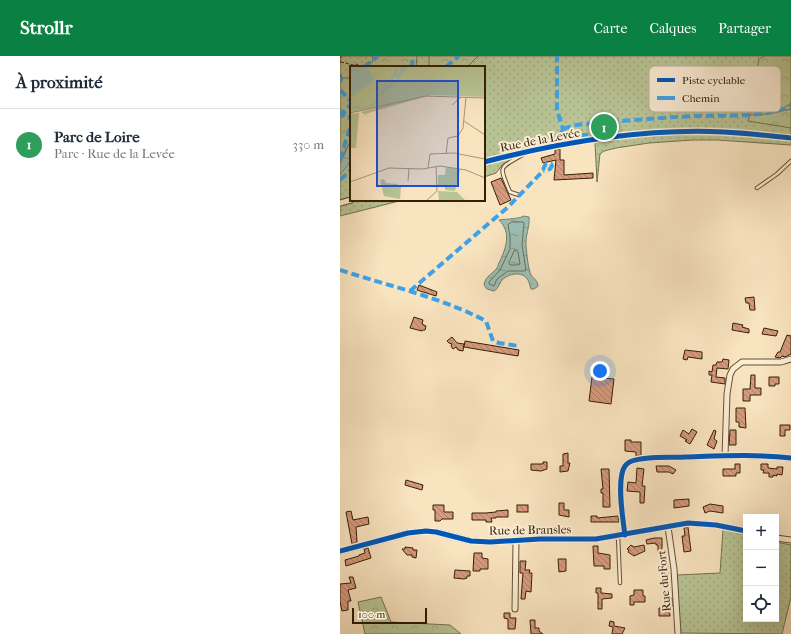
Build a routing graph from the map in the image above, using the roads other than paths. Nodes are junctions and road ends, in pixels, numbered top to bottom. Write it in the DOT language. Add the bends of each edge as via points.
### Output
graph roads {
  1 [pos="791,138"];
  2 [pos="530,151"];
  3 [pos="791,161"];
  4 [pos="485,162"];
  5 [pos="757,188"];
  6 [pos="519,195"];
  7 [pos="350,200"];
  8 [pos="340,202"];
  9 [pos="791,359"];
  10 [pos="725,456"];
  11 [pos="791,458"];
  12 [pos="668,527"];
  13 [pos="743,530"];
  14 [pos="625,535"];
  15 [pos="618,536"];
  16 [pos="779,538"];
  17 [pos="791,540"];
  18 [pos="516,541"];
  19 [pos="340,551"];
  20 [pos="620,583"];
  21 [pos="516,609"];
  22 [pos="678,634"];
  1 -- 2 [label="street, Rue de la Levée" via="724,132 678,132 614,138"];
  2 -- 4 [label="street, Rue de la Levée"];
  2 -- 6 [label="lane" via="510,161 501,172 510,192"];
  3 -- 5 [label="lane"];
  7 -- 8 [label="street"];
  9 -- 10 [label="street" via="780,362 742,362 733,369 727,394"];
  10 -- 11 [label="street" via="769,455"];
  10 -- 14 [label="street" via="655,458 629,462 621,478"];
  12 -- 13 [label="street, Rue de Bransles" via="704,524"];
  12 -- 14 [label="street, Rue de Bransles"];
  12 -- 22 [label="street, Rue du Fort" via="674,568"];
  14 -- 15 [label="street, Rue de Bransles"];
  15 -- 18 [label="street, Rue de Bransles"];
  15 -- 20 [label="lane"];
  16 -- 17 [label="street"];
  18 -- 19 [label="street, Rue de Bransles" via="471,541 436,532 408,533"];
  18 -- 21 [label="street"];
}
